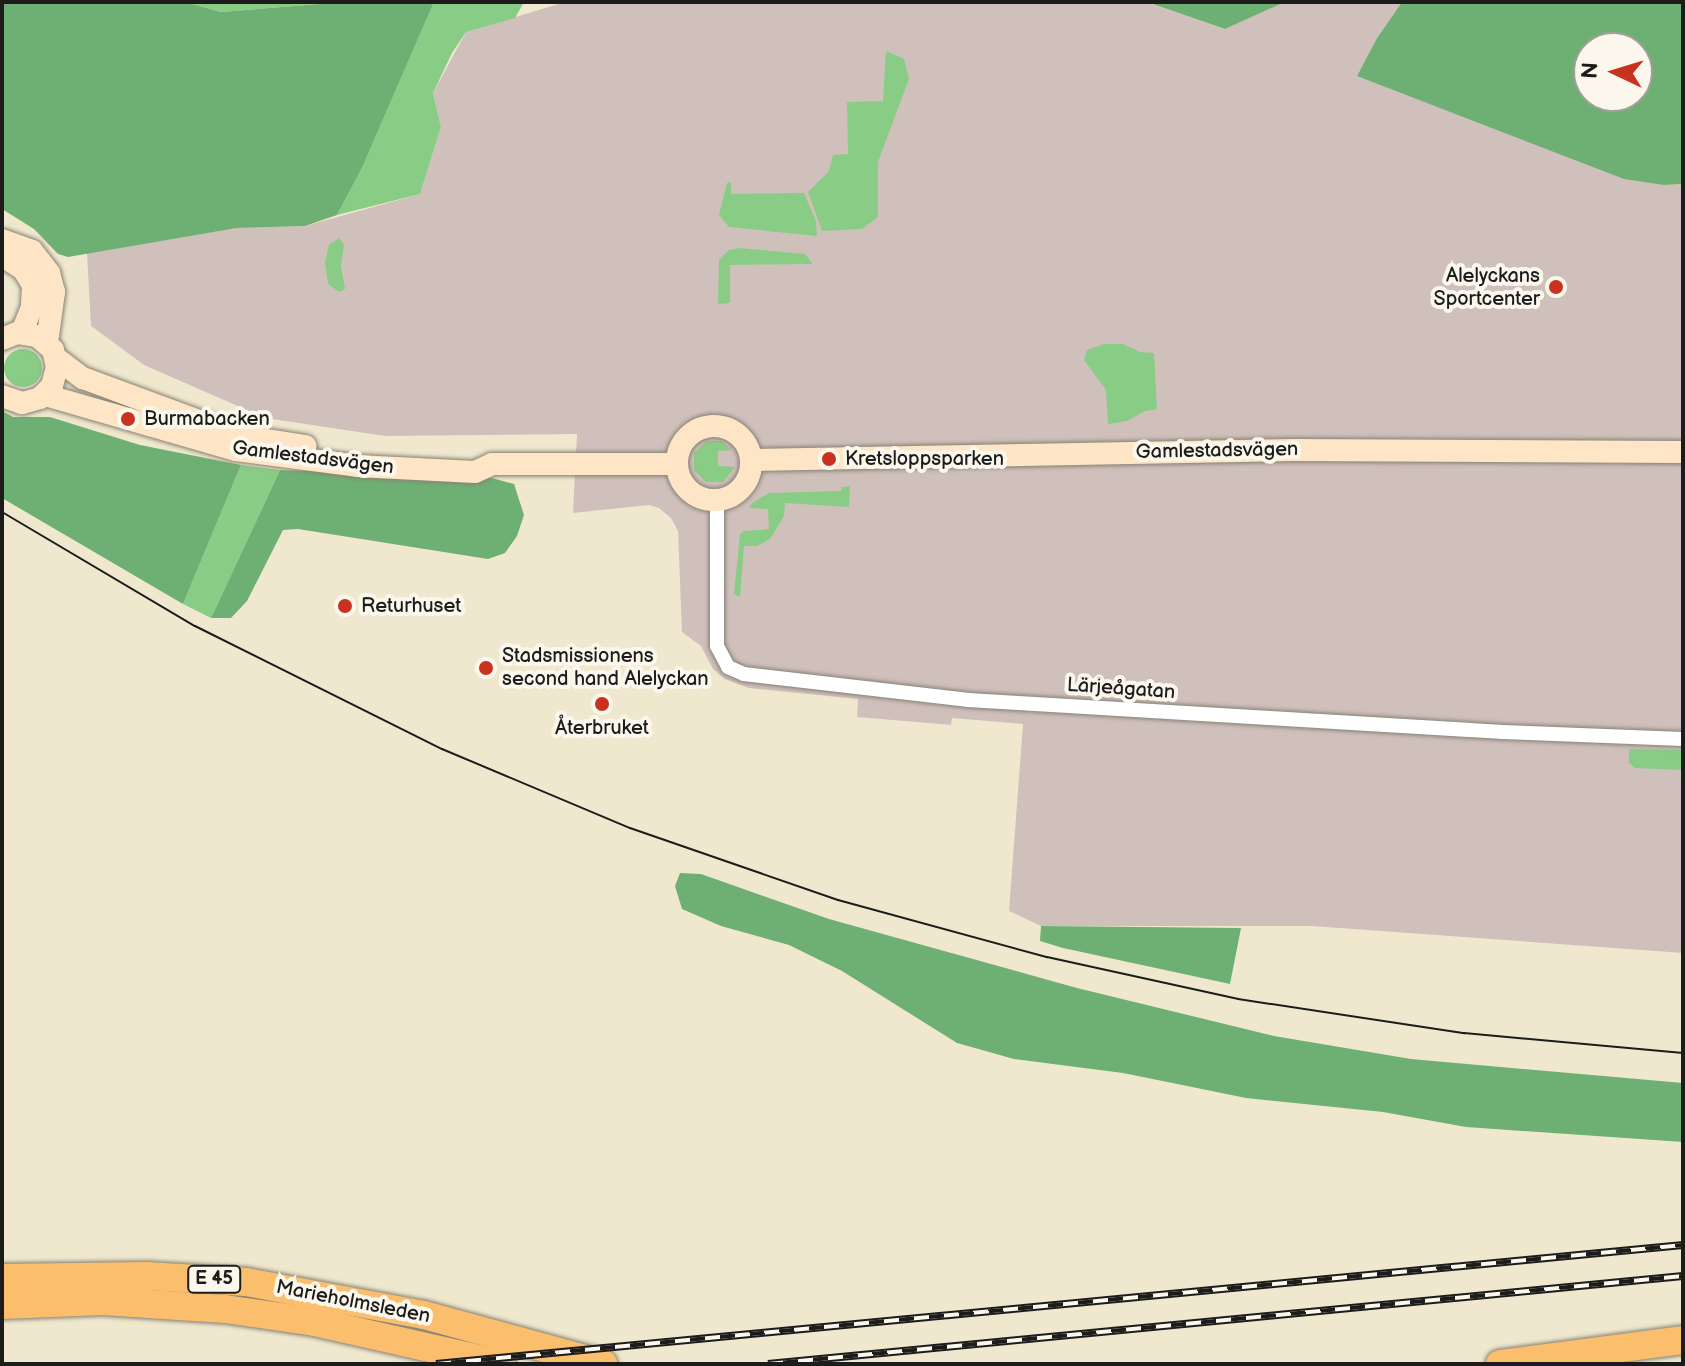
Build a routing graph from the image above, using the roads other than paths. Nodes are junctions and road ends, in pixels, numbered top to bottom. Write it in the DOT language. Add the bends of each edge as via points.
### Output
graph roads {
  1 [pos="2,240"];
  2 [pos="2,256"];
  3 [pos="12,336"];
  4 [pos="52,350"];
  5 [pos="45,395"];
  6 [pos="2,396"];
  7 [pos="1683,452"];
  8 [pos="752,460"];
  9 [pos="492,464"];
  10 [pos="677,464"];
  11 [pos="717,501"];
  12 [pos="1683,739"];
  13 [pos="2,1278"];
  14 [pos="2,1305"];
  15 [pos="1683,1340"];
  16 [pos="501,1364"];
  17 [pos="603,1364"];
  18 [pos="1500,1364"];
  1 -- 4 [label="street" via="32,251 49,273 54,292"];
  2 -- 3 [label="street" via="23,269 33,285 32,307"];
  3 -- 4 [label="street, Gamlestadsvägen" via="34,334"];
  4 -- 5 [label="street" via="56,376"];
  4 -- 9 [label="street, Gamlestadsvägen" via="74,373 117,392 261,439 374,454 476,458"];
  5 -- 6 [label="street, Gamlestadsvägen" via="22,403"];
  5 -- 9 [label="street, Gamlestadsvägen" via="267,456 414,470 475,472"];
  7 -- 8 [label="street, Gamlestadsvägen" via="1294,450"];
  8 -- 10 [label="street" via="739,435 712,426 689,436"];
  8 -- 11 [label="street" via="744,486"];
  9 -- 10 [label="street, Gamlestadsvägen"];
  10 -- 11 [label="street" via="689,491"];
  11 -- 12 [label="street, Lärjeågatan" via="717,646 728,667 744,674 968,700"];
  13 -- 17 [label="highway, Marieholmsleden / E 45" via="147,1276 275,1286 424,1315"];
  14 -- 16 [label="highway, Marieholmsleden / E 45" via="103,1301 225,1309 315,1322"];
  15 -- 18 [label="highway"];
}
